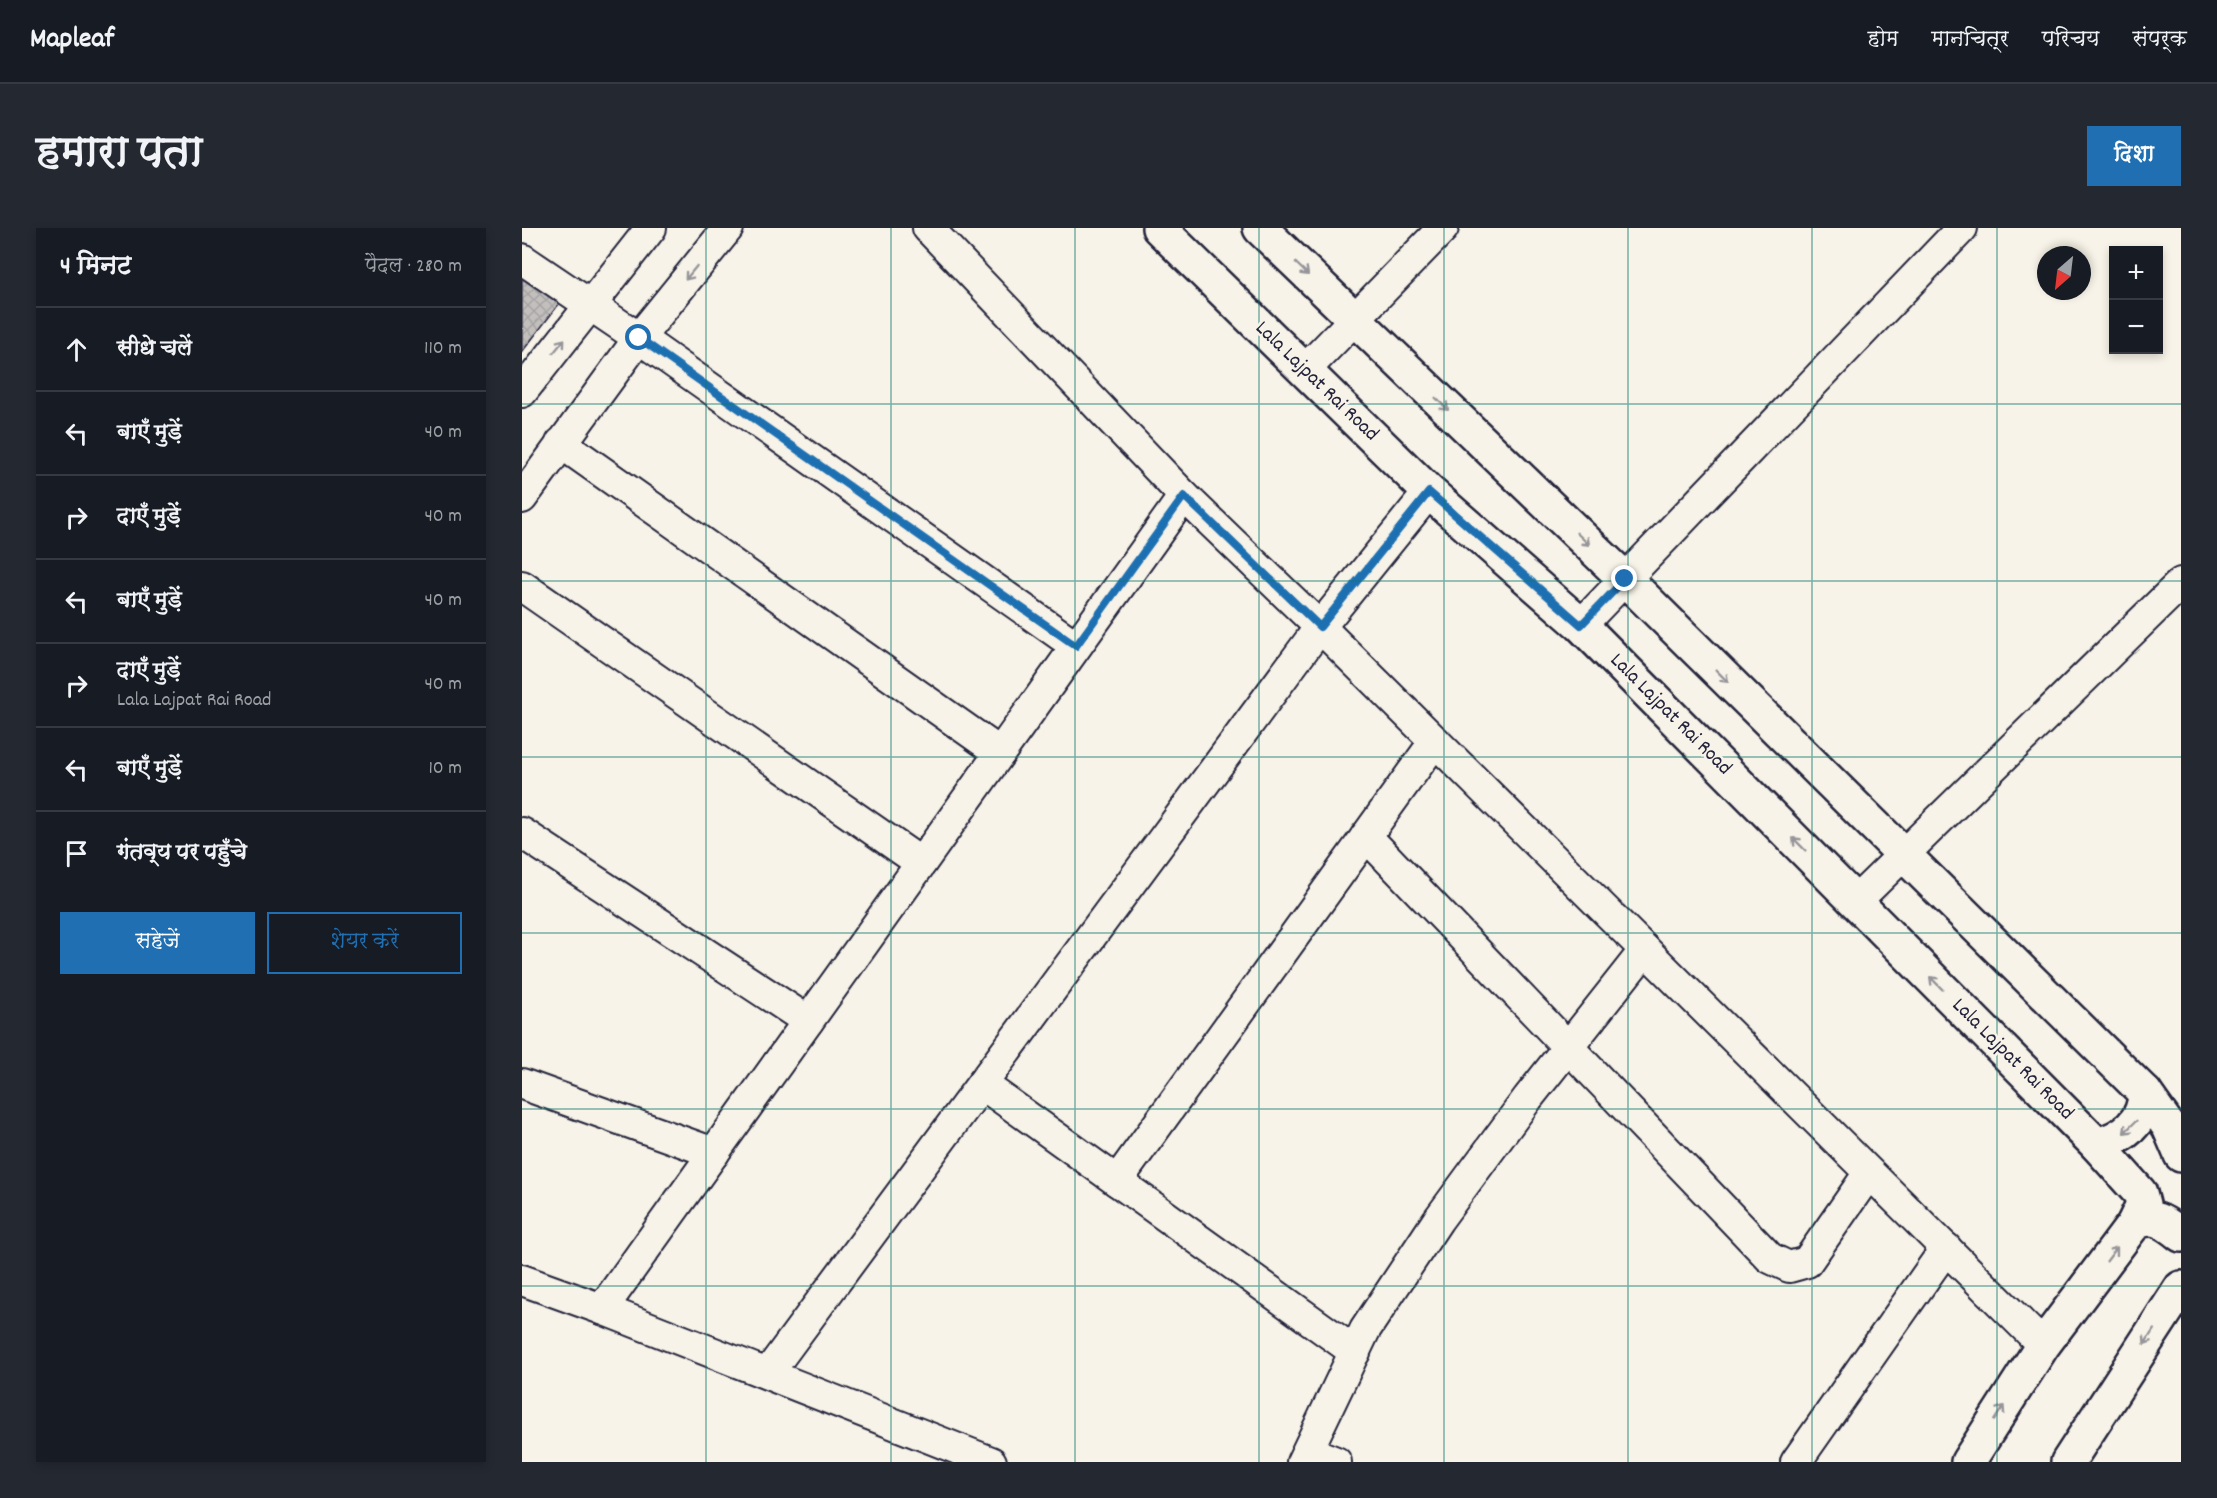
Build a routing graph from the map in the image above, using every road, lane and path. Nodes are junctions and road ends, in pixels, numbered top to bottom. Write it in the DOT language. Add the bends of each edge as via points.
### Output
graph roads {
  1 [pos="651,228"];
  2 [pos="728,228"];
  3 [pos="928,228"];
  4 [pos="1160,228"];
  5 [pos="1260,228"];
  6 [pos="1443,228"];
  7 [pos="1962,228"];
  8 [pos="522,259"];
  9 [pos="592,307"];
  10 [pos="1354,320"];
  11 [pos="639,338"];
  12 [pos="1305,370"];
  13 [pos="522,392"];
  14 [pos="561,443"];
  15 [pos="1429,492"];
  16 [pos="1184,496"];
  17 [pos="522,498"];
  18 [pos="1625,579"];
  19 [pos="2181,583"];
  20 [pos="522,586"];
  21 [pos="1581,625"];
  22 [pos="1320,627"];
  23 [pos="1076,646"];
  24 [pos="1435,741"];
  25 [pos="1000,753"];
  26 [pos="522,833"];
  27 [pos="1366,836"];
  28 [pos="1903,855"];
  29 [pos="921,863"];
  30 [pos="1856,901"];
  31 [pos="1645,950"];
  32 [pos="808,1021"];
  33 [pos="1569,1046"];
  34 [pos="522,1084"];
  35 [pos="982,1084"];
  36 [pos="2145,1093"];
  37 [pos="2097,1145"];
  38 [pos="714,1153"];
  39 [pos="2181,1155"];
  40 [pos="1869,1173"];
  41 [pos="1117,1181"];
  42 [pos="2133,1225"];
  43 [pos="2181,1235"];
  44 [pos="1946,1248"];
  45 [pos="522,1280"];
  46 [pos="2181,1288"];
  47 [pos="602,1309"];
  48 [pos="2043,1345"];
  49 [pos="1355,1352"];
  50 [pos="768,1373"];
  51 [pos="1305,1456"];
  52 [pos="991,1462"];
  53 [pos="1336,1462"];
  54 [pos="1796,1462"];
  55 [pos="1968,1462"];
  56 [pos="2068,1462"];
  1 -- 9 [label="street"];
  2 -- 11 [label="street, one-way"];
  3 -- 16 [label="street"];
  4 -- 12 [label="street, Lala Lajpat Rai Road"];
  5 -- 10 [label="street, one-way"];
  6 -- 10 [label="street"];
  7 -- 18 [label="street"];
  8 -- 9 [label="street"];
  9 -- 11 [label="street"];
  13 -- 9 [label="street, one-way"];
  10 -- 12 [label="street"];
  10 -- 18 [label="street, one-way"];
  11 -- 14 [label="street"];
  11 -- 23 [label="street"];
  12 -- 15 [label="street, Lala Lajpat Rai Road"];
  14 -- 17 [label="street"];
  14 -- 25 [label="street"];
  15 -- 21 [label="street, Lala Lajpat Rai Road"];
  15 -- 22 [label="street"];
  16 -- 22 [label="street"];
  16 -- 23 [label="street"];
  18 -- 21 [label="street"];
  18 -- 28 [label="street, one-way"];
  19 -- 28 [label="street"];
  20 -- 29 [label="street"];
  30 -- 21 [label="street, Lala Lajpat Rai Road, one-way"];
  22 -- 24 [label="street"];
  22 -- 35 [label="street"];
  23 -- 25 [label="street"];
  24 -- 27 [label="street"];
  24 -- 31 [label="street"];
  25 -- 29 [label="street"];
  26 -- 32 [label="street"];
  27 -- 33 [label="street"];
  27 -- 41 [label="street"];
  28 -- 30 [label="street"];
  28 -- 36 [label="street"];
  29 -- 32 [label="street"];
  37 -- 30 [label="street, Lala Lajpat Rai Road, one-way"];
  31 -- 33 [label="street"];
  31 -- 40 [label="street"];
  32 -- 38 [label="street"];
  33 -- 40 [label="street" via="1770,1258 1789,1268 1807,1262"];
  33 -- 49 [label="street" via="1438,1220 1365,1330"];
  34 -- 38 [label="street"];
  35 -- 41 [label="street"];
  35 -- 50 [label="street"];
  36 -- 37 [label="street, one-way" via="2145,1108 2140,1117 2112,1141"];
  36 -- 39 [label="street" via="2169,1127"];
  37 -- 42 [label="street, Lala Lajpat Rai Road" via="2140,1193 2143,1204"];
  38 -- 47 [label="street"];
  40 -- 44 [label="street"];
  41 -- 49 [label="street"];
  42 -- 43 [label="street" via="2151,1218 2167,1223"];
  48 -- 42 [label="street, Lala Lajpat Rai Road, one-way"];
  44 -- 48 [label="street"];
  44 -- 54 [label="street"];
  45 -- 47 [label="street"];
  46 -- 56 [label="street, one-way"];
  47 -- 50 [label="street"];
  55 -- 48 [label="street, Lala Lajpat Rai Road, one-way"];
  49 -- 51 [label="street"];
  50 -- 52 [label="street"];
  51 -- 53 [label="street"];
}
